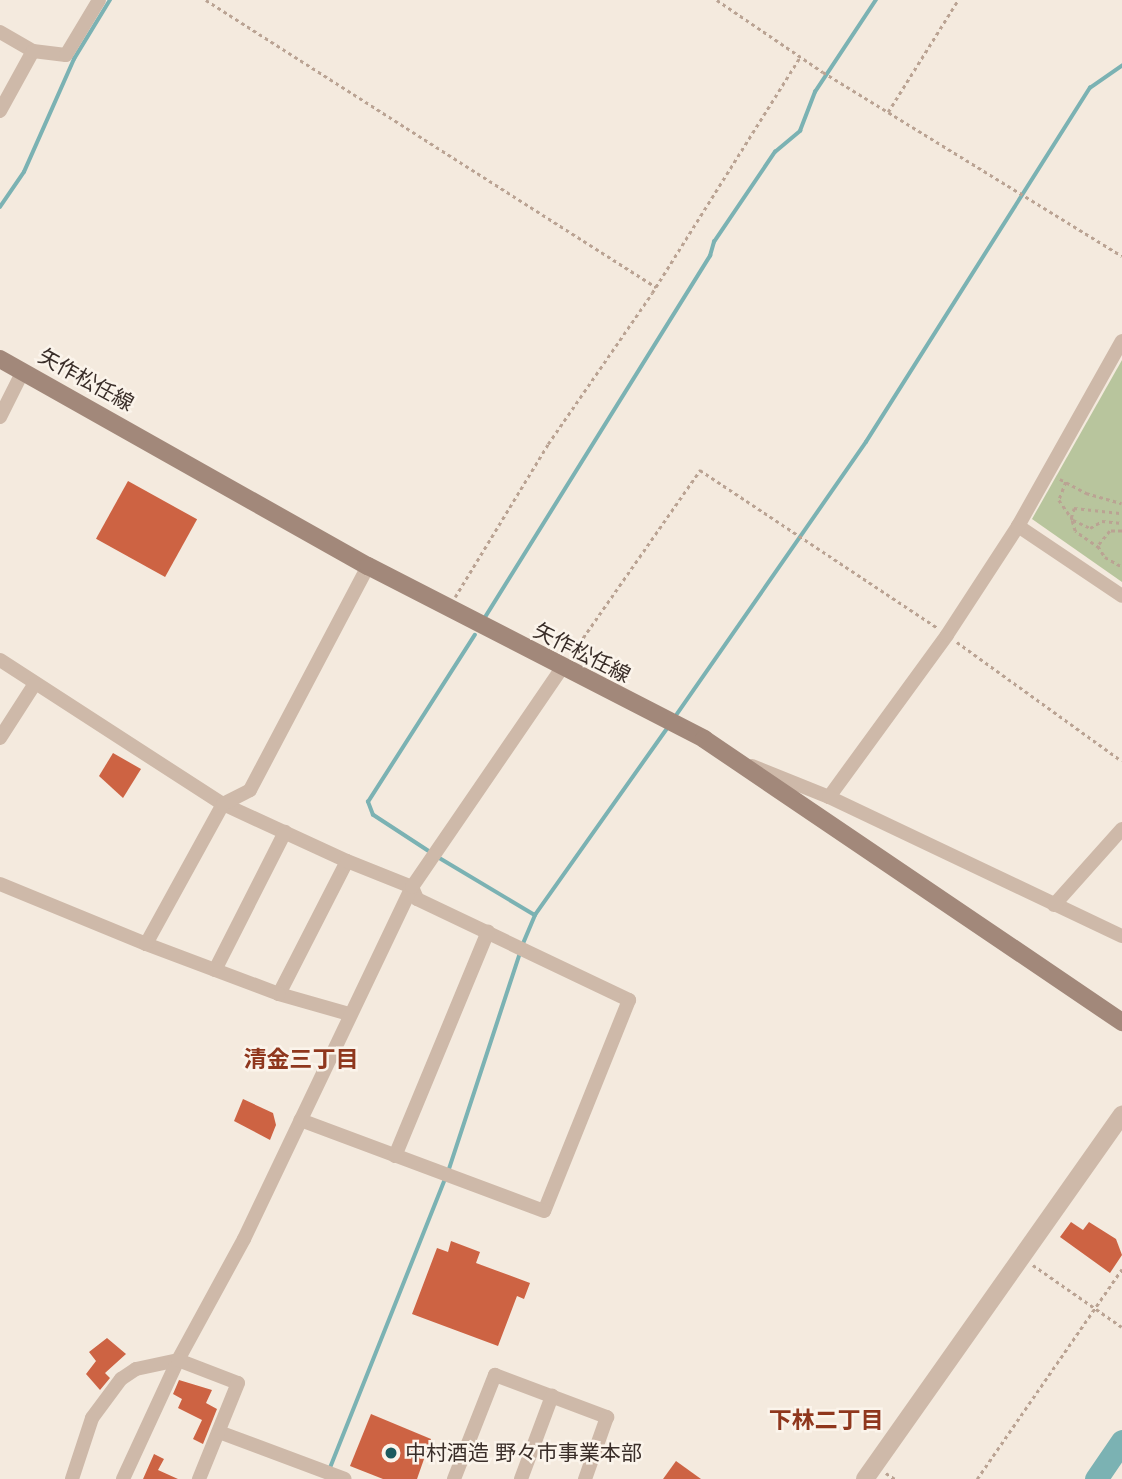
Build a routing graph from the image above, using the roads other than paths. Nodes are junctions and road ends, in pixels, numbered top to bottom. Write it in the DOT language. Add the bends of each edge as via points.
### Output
graph roads {
  1 [pos="99,0"];
  2 [pos="0,32"];
  3 [pos="33,51"];
  4 [pos="0,111"];
  5 [pos="1122,341"];
  6 [pos="0,359"];
  7 [pos="23,371"];
  8 [pos="0,417"];
  9 [pos="1018,526"];
  10 [pos="368,566"];
  11 [pos="1122,596"];
  12 [pos="0,660"];
  13 [pos="561,669"];
  14 [pos="34,685"];
  15 [pos="0,738"];
  16 [pos="742,762"];
  17 [pos="829,797"];
  18 [pos="223,804"];
  19 [pos="1122,829"];
  20 [pos="285,832"];
  21 [pos="347,861"];
  22 [pos="416,881"];
  23 [pos="0,884"];
  24 [pos="1054,905"];
  25 [pos="488,932"];
  26 [pos="1122,936"];
  27 [pos="146,944"];
  28 [pos="215,970"];
  29 [pos="279,994"];
  30 [pos="349,1014"];
  31 [pos="1122,1022"];
  32 [pos="1122,1115"];
  33 [pos="300,1120"];
  34 [pos="395,1156"];
  35 [pos="178,1360"];
  36 [pos="552,1396"];
  37 [pos="219,1432"];
  38 [pos="340,1477"];
  39 [pos="72,1479"];
  40 [pos="123,1479"];
  41 [pos="199,1479"];
  42 [pos="454,1479"];
  43 [pos="521,1479"];
  44 [pos="585,1479"];
  45 [pos="865,1479"];
  1 -- 3 [label="street" via="66,55"];
  2 -- 3 [label="street"];
  3 -- 4 [label="street"];
  5 -- 9 [label="street"];
  6 -- 7 [label="main road, 矢作松任線"];
  7 -- 8 [label="street"];
  7 -- 10 [label="main road, 矢作松任線"];
  9 -- 11 [label="street"];
  9 -- 17 [label="street" via="947,635"];
  10 -- 13 [label="main road, 矢作松任線"];
  10 -- 18 [label="street" via="250,790"];
  12 -- 14 [label="street"];
  13 -- 16 [label="main road, 矢作松任線"];
  13 -- 22 [label="street"];
  14 -- 15 [label="street"];
  14 -- 18 [label="street"];
  16 -- 17 [label="street"];
  16 -- 31 [label="main road, 矢作松任線"];
  17 -- 24 [label="street"];
  18 -- 20 [label="street"];
  18 -- 27 [label="street"];
  19 -- 24 [label="street"];
  20 -- 21 [label="street"];
  20 -- 28 [label="street"];
  21 -- 22 [label="street"];
  21 -- 29 [label="street"];
  22 -- 25 [label="street" via="417,900"];
  22 -- 30 [label="street"];
  23 -- 27 [label="street"];
  24 -- 26 [label="street"];
  25 -- 34 [label="street"];
  25 -- 34 [label="street" via="629,1000 544,1211"];
  27 -- 28 [label="street"];
  28 -- 29 [label="street"];
  29 -- 30 [label="street"];
  30 -- 33 [label="street"];
  32 -- 45 [label="street"];
  33 -- 34 [label="street"];
  33 -- 35 [label="street"];
  35 -- 37 [label="street" via="239,1383"];
  35 -- 39 [label="street" via="136,1369 121,1379 92,1418"];
  35 -- 40 [label="street"];
  36 -- 42 [label="street" via="495,1375"];
  36 -- 43 [label="street"];
  36 -- 44 [label="street" via="607,1417"];
  37 -- 38 [label="street"];
  37 -- 41 [label="street"];
}
